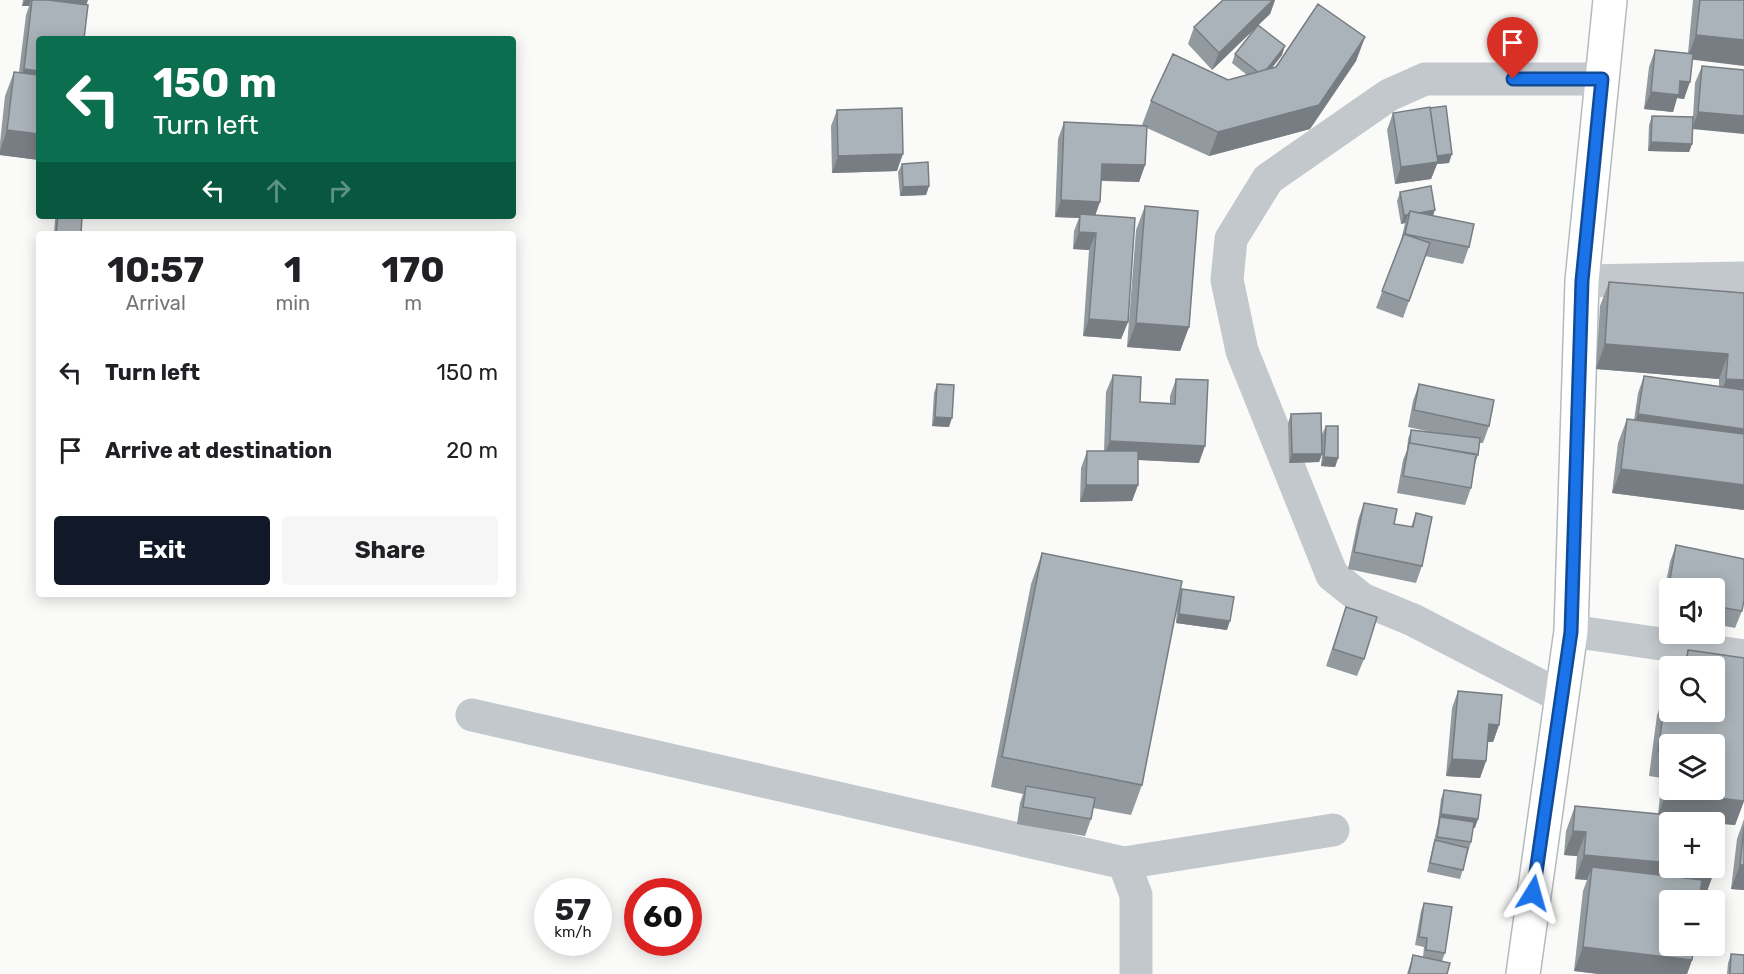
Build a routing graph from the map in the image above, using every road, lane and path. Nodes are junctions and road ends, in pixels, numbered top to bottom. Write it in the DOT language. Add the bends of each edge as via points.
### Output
graph roads {
  1 [pos="1610,0"];
  2 [pos="1602,79"];
  3 [pos="1744,278"];
  4 [pos="1582,281"];
  5 [pos="1571,632"];
  6 [pos="1744,656"];
  7 [pos="1562,697"];
  8 [pos="472,715"];
  9 [pos="1333,830"];
  10 [pos="1124,864"];
  11 [pos="1136,974"];
  12 [pos="1523,974"];
  1 -- 2 [label="main road"];
  2 -- 4 [label="main road"];
  2 -- 7 [label="street" via="1425,79 1389,95 1268,179 1231,239 1227,280 1242,351 1332,575 1362,599 1413,620"];
  3 -- 4 [label="street"];
  4 -- 5 [label="main road"];
  5 -- 6 [label="street"];
  5 -- 7 [label="main road"];
  7 -- 12 [label="main road"];
  8 -- 10 [label="street"];
  9 -- 10 [label="street"];
  10 -- 11 [label="street" via="1136,895"];
}
